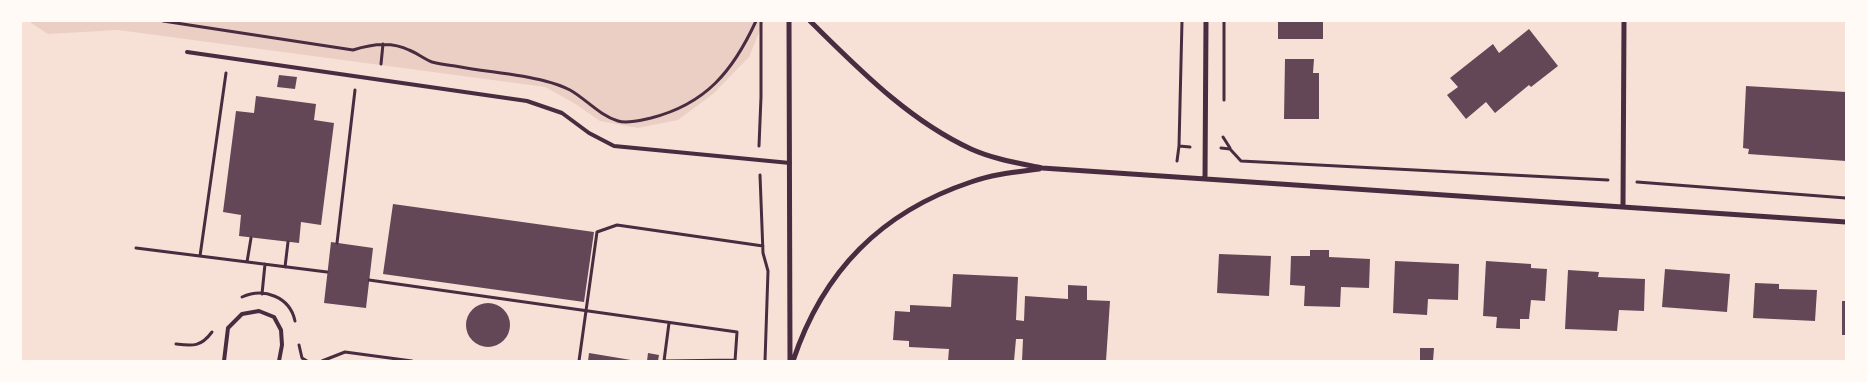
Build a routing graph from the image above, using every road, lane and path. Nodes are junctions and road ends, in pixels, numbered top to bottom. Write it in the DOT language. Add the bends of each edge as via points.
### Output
graph roads {
  1 [pos="163,21"];
  2 [pos="756,21"];
  3 [pos="761,21"];
  4 [pos="790,21"];
  5 [pos="810,21"];
  6 [pos="1182,21"];
  7 [pos="1206,21"];
  8 [pos="1224,21"];
  9 [pos="1624,21"];
  10 [pos="383,44"];
  11 [pos="187,52"];
  12 [pos="228,58"];
  13 [pos="357,76"];
  14 [pos="380,80"];
  15 [pos="1224,110"];
  16 [pos="1223,129"];
  17 [pos="1178,146"];
  18 [pos="1205,148"];
  19 [pos="1230,149"];
  20 [pos="759,160"];
  21 [pos="790,162"];
  22 [pos="1042,168"];
  23 [pos="1176,177"];
  24 [pos="1205,178"];
  25 [pos="1623,181"];
  26 [pos="1846,198"];
  27 [pos="1623,206"];
  28 [pos="1846,222"];
  29 [pos="251,238"];
  30 [pos="288,242"];
  31 [pos="337,243"];
  32 [pos="763,246"];
  33 [pos="136,248"];
  34 [pos="200,256"];
  35 [pos="247,262"];
  36 [pos="266,264"];
  37 [pos="285,267"];
  38 [pos="328,272"];
  39 [pos="369,280"];
  40 [pos="262,294"];
  41 [pos="586,312"];
  42 [pos="669,323"];
  43 [pos="735,360"];
  44 [pos="224,361"];
  45 [pos="279,361"];
  46 [pos="322,361"];
  47 [pos="412,361"];
  48 [pos="579,361"];
  49 [pos="664,361"];
  50 [pos="764,361"];
  51 [pos="791,361"];
  1 -- 10 [label="path" via="353,50"];
  2 -- 10 [label="path" via="743,49 705,92 671,113 638,121 618,121 570,90 547,82 433,62 407,49"];
  3 -- 20 [label="path"];
  4 -- 21 [label="street"];
  5 -- 22 [label="street" via="906,110 930,126 972,150"];
  6 -- 17 [label="path"];
  7 -- 18 [label="street"];
  8 -- 15 [label="path"];
  9 -- 25 [label="street"];
  10 -- 14 [label="path"];
  11 -- 12 [label="lane"];
  12 -- 13 [label="lane"];
  12 -- 34 [label="path"];
  13 -- 14 [label="lane"];
  13 -- 31 [label="path"];
  14 -- 20 [label="lane" via="527,101 562,113 614,146"];
  16 -- 19 [label="path" via="1223,139"];
  17 -- 18 [label="path"];
  17 -- 23 [label="path"];
  18 -- 19 [label="path"];
  18 -- 24 [label="street"];
  19 -- 25 [label="path" via="1241,161"];
  20 -- 21 [label="lane"];
  20 -- 32 [label="path"];
  21 -- 51 [label="street"];
  22 -- 23 [label="street"];
  22 -- 51 [label="street" via="971,182 916,205 883,227 854,253 829,287 802,334"];
  23 -- 24 [label="street"];
  24 -- 27 [label="street"];
  25 -- 26 [label="path"];
  25 -- 27 [label="street"];
  27 -- 28 [label="street"];
  29 -- 35 [label="path"];
  30 -- 37 [label="path"];
  32 -- 41 [label="path" via="617,225 597,232"];
  32 -- 50 [label="path" via="768,271"];
  33 -- 34 [label="path"];
  34 -- 35 [label="path"];
  35 -- 36 [label="path"];
  36 -- 37 [label="path"];
  36 -- 40 [label="path"];
  37 -- 38 [label="path"];
  39 -- 41 [label="path"];
  41 -- 42 [label="path"];
  41 -- 48 [label="path"];
  42 -- 43 [label="path" via="737,332"];
  42 -- 49 [label="path"];
  43 -- 49 [label="path"];
  44 -- 45 [label="lane" via="228,328 242,314 259,311 274,317 281,330"];
  46 -- 47 [label="path" via="346,352"];
}
